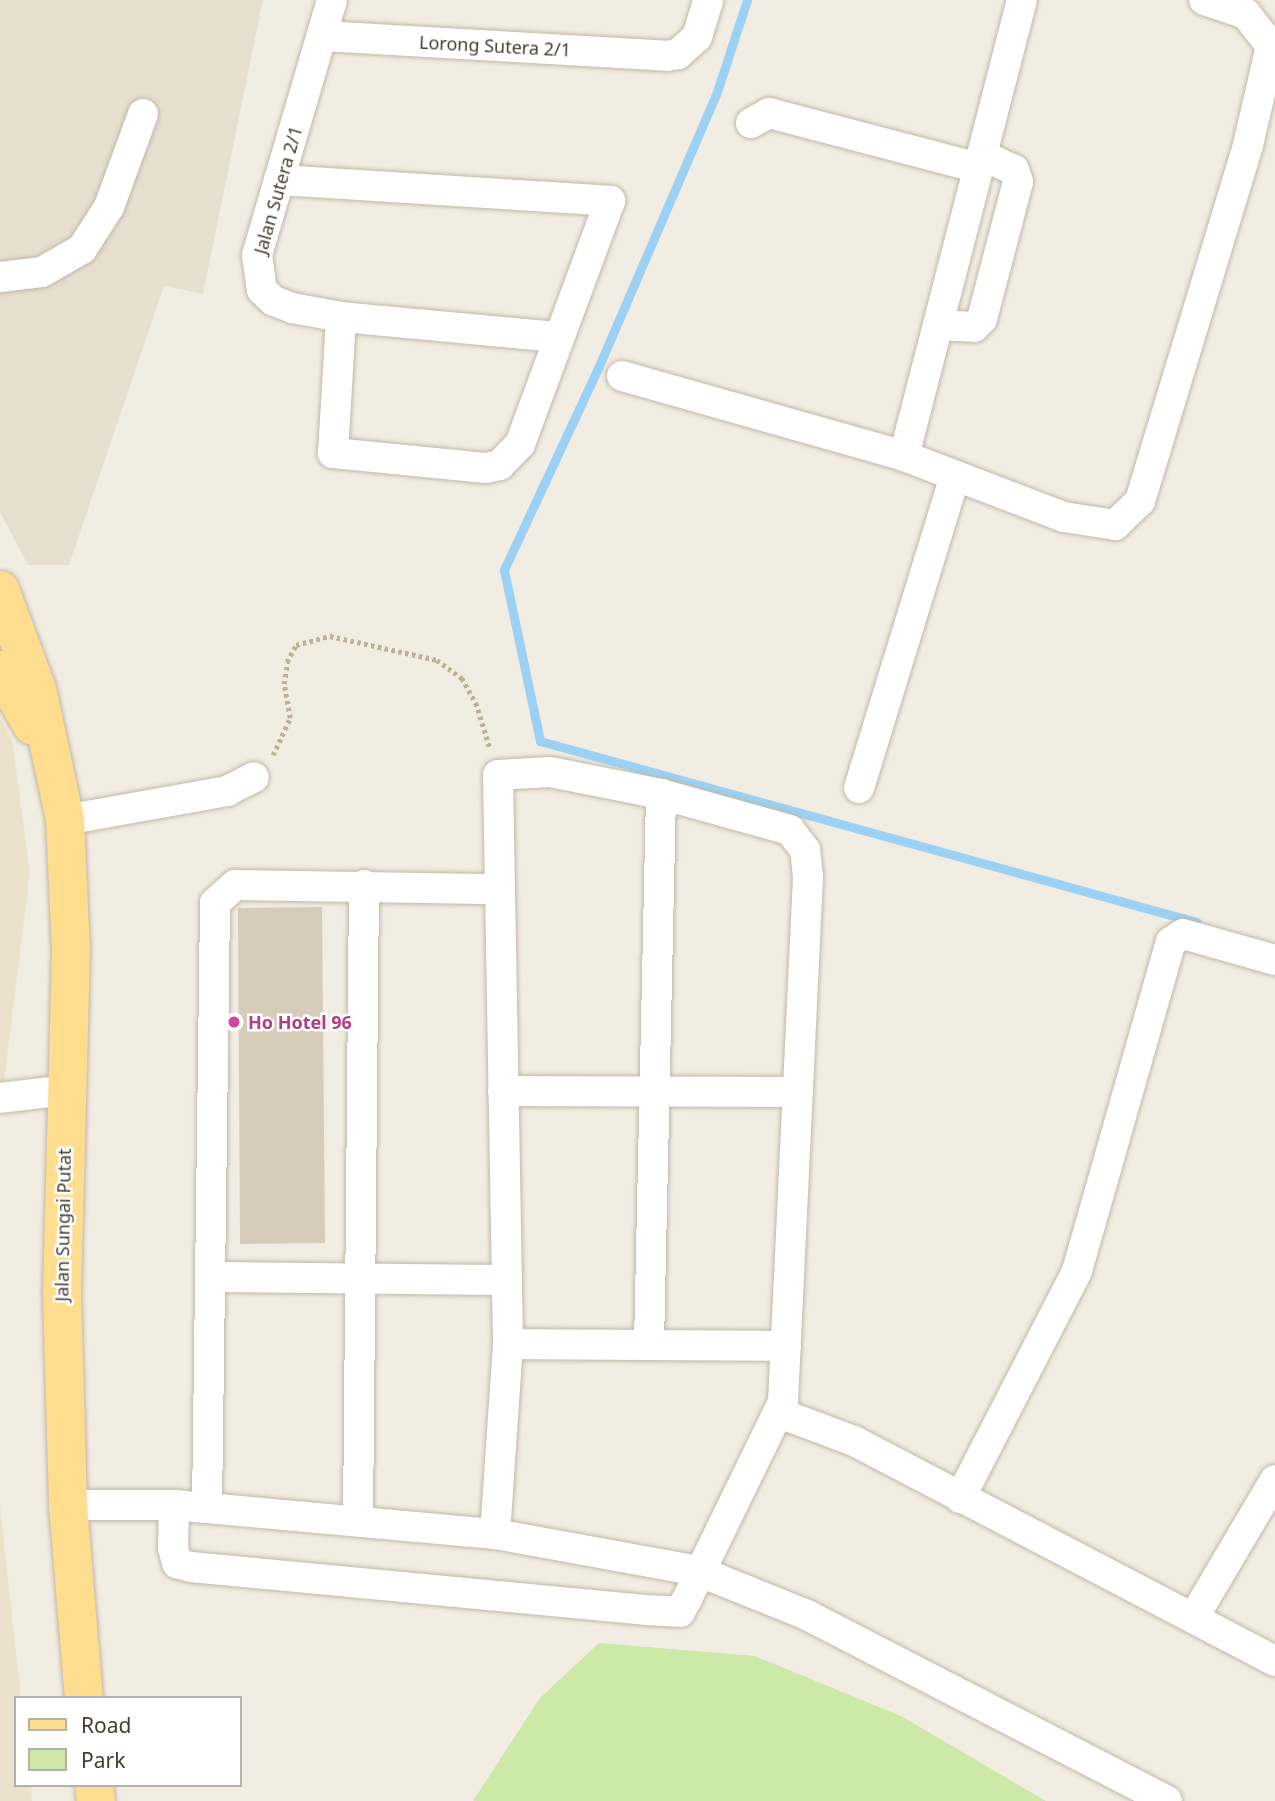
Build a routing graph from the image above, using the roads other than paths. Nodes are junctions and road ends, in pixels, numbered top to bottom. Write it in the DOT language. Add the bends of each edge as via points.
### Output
graph roads {
  1 [pos="332,0"];
  2 [pos="708,0"];
  3 [pos="1023,0"];
  4 [pos="1205,0"];
  5 [pos="323,36"];
  6 [pos="142,114"];
  7 [pos="751,123"];
  8 [pos="981,161"];
  9 [pos="279,180"];
  10 [pos="0,277"];
  11 [pos="341,317"];
  12 [pos="938,325"];
  13 [pos="558,337"];
  14 [pos="622,376"];
  15 [pos="904,456"];
  16 [pos="955,475"];
  17 [pos="0,590"];
  18 [pos="0,670"];
  19 [pos="49,754"];
  20 [pos="254,777"];
  21 [pos="859,789"];
  22 [pos="662,794"];
  23 [pos="65,820"];
  24 [pos="364,885"];
  25 [pos="500,889"];
  26 [pos="1275,960"];
  27 [pos="66,1090"];
  28 [pos="503,1091"];
  29 [pos="655,1091"];
  30 [pos="798,1092"];
  31 [pos="0,1098"];
  32 [pos="210,1277"];
  33 [pos="360,1278"];
  34 [pos="507,1280"];
  35 [pos="508,1344"];
  36 [pos="649,1345"];
  37 [pos="786,1346"];
  38 [pos="779,1413"];
  39 [pos="1275,1480"];
  40 [pos="960,1497"];
  41 [pos="68,1505"];
  42 [pos="174,1505"];
  43 [pos="207,1508"];
  44 [pos="358,1521"];
  45 [pos="495,1534"];
  46 [pos="698,1572"];
  47 [pos="1194,1617"];
  48 [pos="1275,1661"];
  49 [pos="84,1696"];
  50 [pos="1167,1801"];
  1 -- 5 [label="street, Jalan Sutera 2/1"];
  2 -- 5 [label="street, Lorong Sutera 2/1" via="697,37 678,54 666,56"];
  3 -- 8 [label="street"];
  4 -- 16 [label="street" via="1246,14 1271,46 1248,145 1140,501 1115,525 1064,517"];
  5 -- 9 [label="street, Jalan Sutera 2/1"];
  6 -- 10 [label="street" via="109,207 82,249 42,272"];
  7 -- 8 [label="street" via="769,113"];
  8 -- 12 [label="street"];
  8 -- 12 [label="street" via="1014,170 1018,182 982,319 974,327"];
  9 -- 11 [label="street, Jalan Sutera 2/1" via="257,255 262,290 292,308"];
  9 -- 13 [label="street" via="610,201"];
  11 -- 13 [label="street, Jalan Sutera 2/1"];
  11 -- 13 [label="street" via="333,453 486,468 500,465 520,443"];
  12 -- 15 [label="street"];
  14 -- 15 [label="street"];
  15 -- 16 [label="street"];
  16 -- 21 [label="street"];
  17 -- 19 [label="main road, Jalan Sungai Putat" via="37,689"];
  18 -- 19 [label="main road, Jalan Sungai Putat"];
  19 -- 23 [label="main road, Jalan Sungai Putat"];
  20 -- 23 [label="street" via="227,791"];
  22 -- 25 [label="street" via="550,772 498,775"];
  22 -- 29 [label="street"];
  22 -- 30 [label="street" via="790,830 805,850 808,877"];
  23 -- 27 [label="main road, Jalan Sungai Putat" via="71,950"];
  24 -- 25 [label="street"];
  24 -- 32 [label="street" via="234,885 215,903"];
  24 -- 33 [label="street"];
  25 -- 28 [label="street"];
  26 -- 40 [label="street" via="1183,934 1171,942 1077,1271"];
  27 -- 31 [label="street"];
  27 -- 41 [label="main road, Jalan Sungai Putat" via="62,1292"];
  28 -- 29 [label="street"];
  28 -- 34 [label="street"];
  29 -- 30 [label="street"];
  29 -- 36 [label="street"];
  30 -- 37 [label="street"];
  32 -- 33 [label="street"];
  32 -- 43 [label="street"];
  33 -- 34 [label="street"];
  33 -- 44 [label="street"];
  34 -- 35 [label="street"];
  35 -- 36 [label="street"];
  35 -- 45 [label="street"];
  36 -- 37 [label="street"];
  37 -- 38 [label="street"];
  38 -- 40 [label="street" via="854,1441"];
  38 -- 46 [label="street"];
  39 -- 47 [label="street"];
  40 -- 47 [label="street"];
  41 -- 42 [label="street"];
  41 -- 49 [label="main road, Jalan Sungai Putat"];
  42 -- 43 [label="street"];
  42 -- 46 [label="street" via="177,1563 191,1567 680,1612"];
  43 -- 44 [label="street"];
  44 -- 45 [label="street"];
  45 -- 46 [label="street"];
  46 -- 50 [label="street" via="807,1615"];
  47 -- 48 [label="street"];
}
